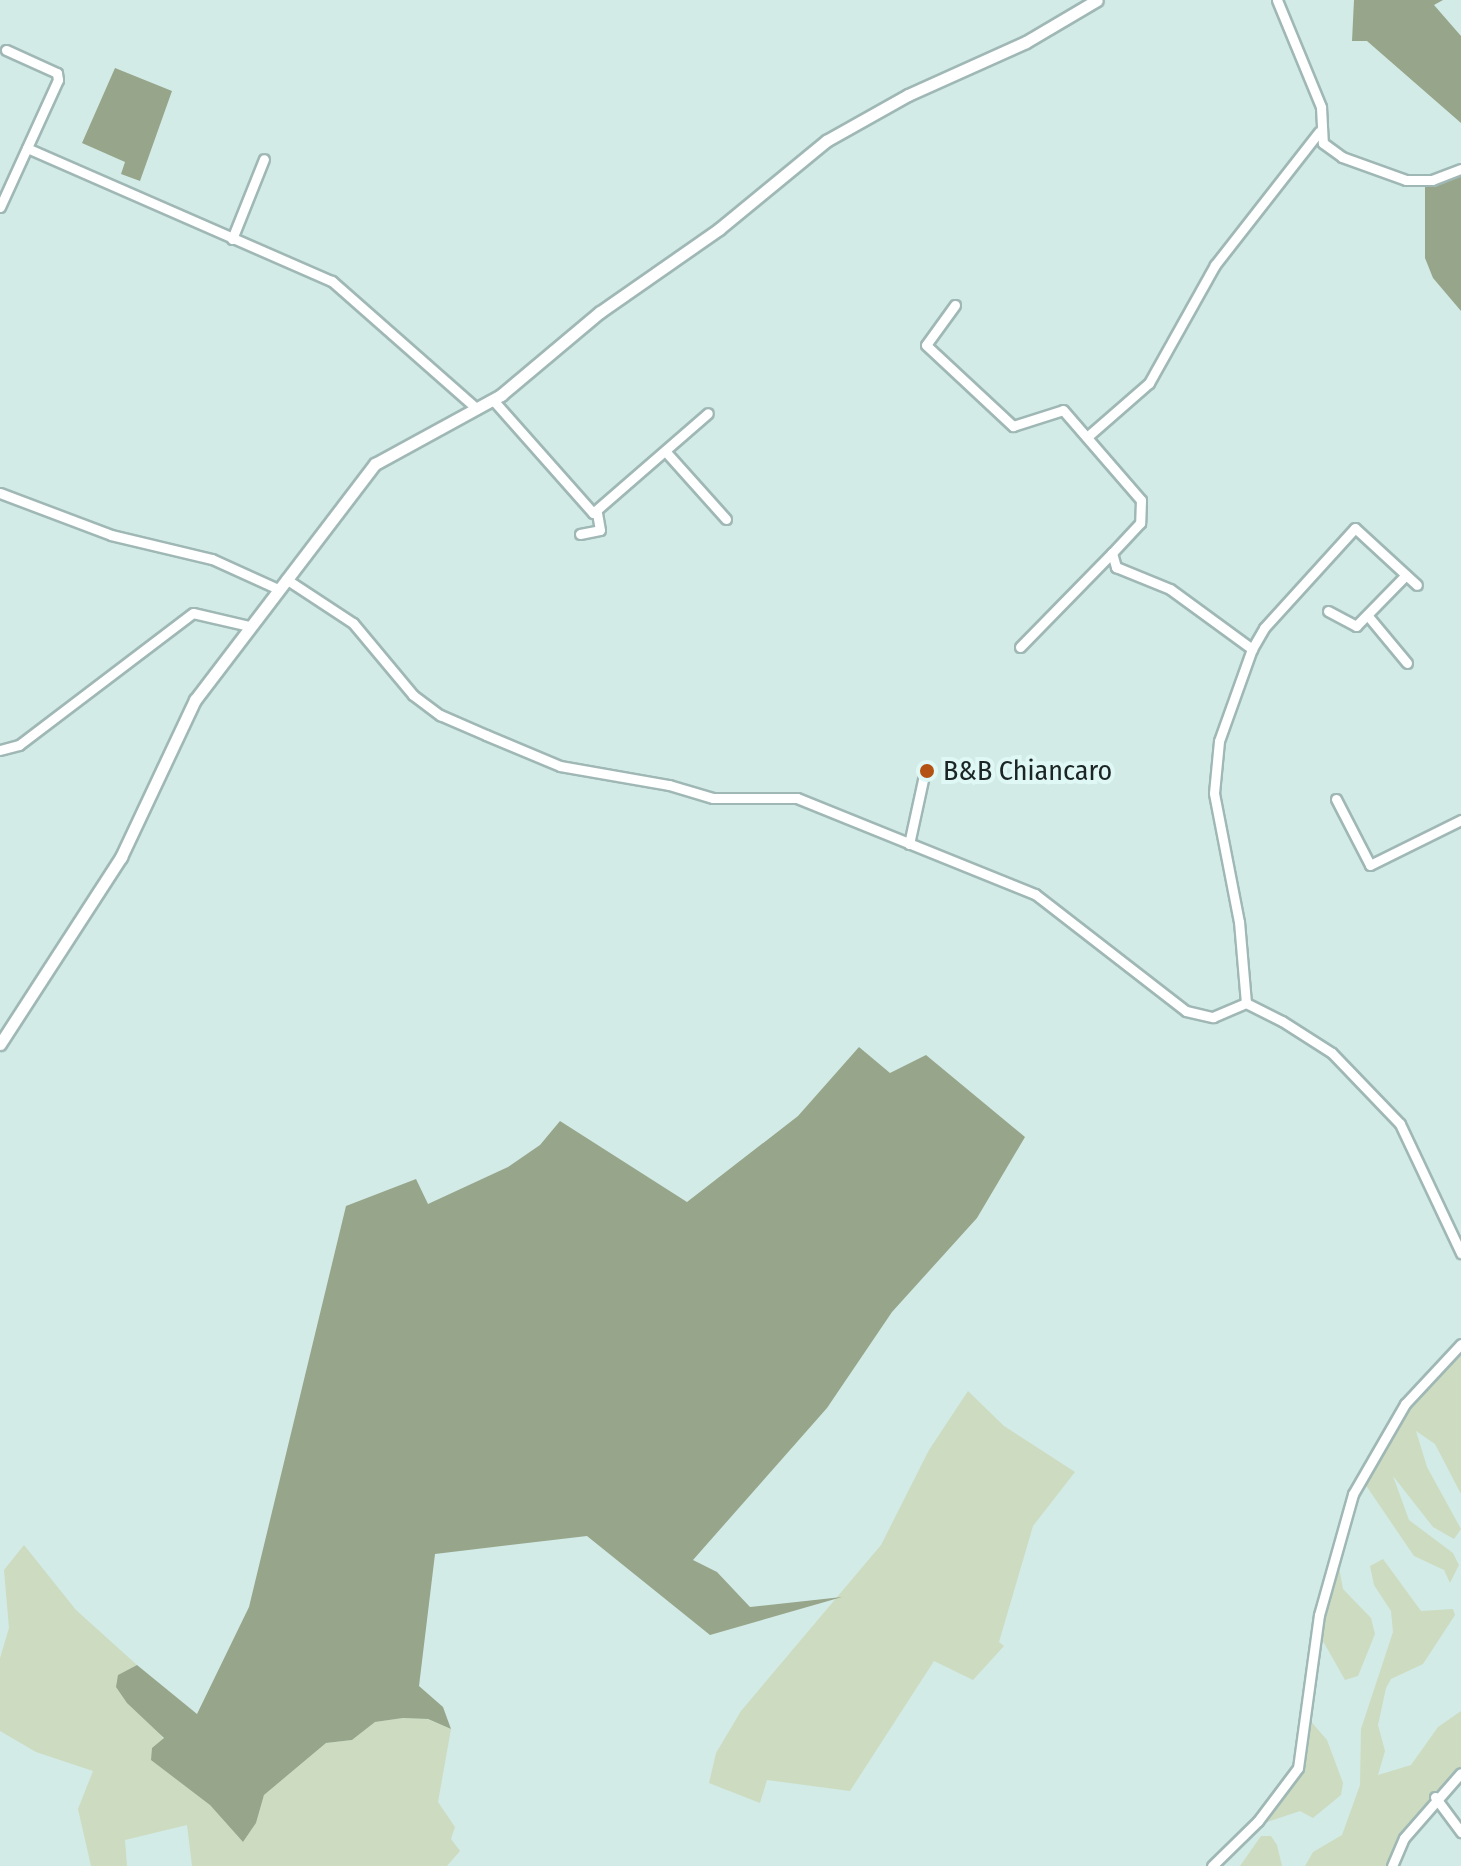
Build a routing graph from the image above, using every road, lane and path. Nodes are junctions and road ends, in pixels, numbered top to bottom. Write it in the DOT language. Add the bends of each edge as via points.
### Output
graph roads {
  1 [pos="1097,0"];
  2 [pos="1277,0"];
  3 [pos="6,50"];
  4 [pos="1319,132"];
  5 [pos="27,148"];
  6 [pos="264,159"];
  7 [pos="1461,169"];
  8 [pos="0,207"];
  9 [pos="232,239"];
  10 [pos="955,305"];
  11 [pos="493,400"];
  12 [pos="477,409"];
  13 [pos="708,413"];
  14 [pos="1087,437"];
  15 [pos="666,452"];
  16 [pos="0,493"];
  17 [pos="597,513"];
  18 [pos="726,519"];
  19 [pos="580,534"];
  20 [pos="1112,553"];
  21 [pos="1406,575"];
  22 [pos="282,584"];
  23 [pos="1417,585"];
  24 [pos="1328,611"];
  25 [pos="1368,616"];
  26 [pos="249,626"];
  27 [pos="1020,647"];
  28 [pos="1252,649"];
  29 [pos="1407,663"];
  30 [pos="0,750"];
  31 [pos="924,775"];
  32 [pos="1336,799"];
  33 [pos="1461,820"];
  34 [pos="909,844"];
  35 [pos="1246,1003"];
  36 [pos="0,1044"];
  37 [pos="1461,1253"];
  38 [pos="1461,1344"];
  39 [pos="1461,1773"];
  40 [pos="1435,1797"];
  41 [pos="1461,1832"];
  42 [pos="1212,1866"];
  43 [pos="1392,1866"];
  1 -- 11 [label="street" via="1026,42 908,95 826,141"];
  2 -- 4 [label="street" via="1321,107"];
  3 -- 5 [label="street" via="59,76"];
  4 -- 7 [label="street" via="1331,150 1392,178 1432,180"];
  4 -- 14 [label="street" via="1215,265 1149,383"];
  5 -- 8 [label="street"];
  5 -- 9 [label="street"];
  6 -- 9 [label="street"];
  9 -- 12 [label="street" via="332,281"];
  10 -- 14 [label="street" via="926,345 1013,426 1060,409"];
  11 -- 12 [label="street"];
  11 -- 17 [label="street" via="590,512"];
  12 -- 22 [label="street" via="375,464"];
  13 -- 15 [label="street"];
  14 -- 20 [label="street" via="1144,505 1140,523"];
  15 -- 17 [label="street"];
  15 -- 18 [label="street"];
  16 -- 22 [label="street" via="90,529 212,559"];
  17 -- 19 [label="street" via="600,530"];
  20 -- 27 [label="street"];
  20 -- 28 [label="street" via="1116,567 1170,589"];
  21 -- 23 [label="street"];
  21 -- 25 [label="street"];
  21 -- 28 [label="street" via="1355,528 1264,628"];
  22 -- 26 [label="street"];
  22 -- 34 [label="street" via="353,623 429,707 522,751 560,766 721,799 797,798"];
  24 -- 25 [label="street" via="1349,626"];
  25 -- 29 [label="street"];
  26 -- 30 [label="street" via="193,613 23,743"];
  26 -- 36 [label="street" via="195,700 121,857"];
  28 -- 35 [label="street" via="1219,741 1214,793 1239,922"];
  31 -- 34 [label="street"];
  32 -- 33 [label="street" via="1370,865"];
  34 -- 35 [label="street" via="1035,894 1186,1011 1213,1017"];
  35 -- 37 [label="street" via="1332,1053 1383,1103 1428,1176"];
  38 -- 42 [label="street" via="1405,1404 1353,1494 1319,1615 1298,1768 1258,1821"];
  39 -- 40 [label="street"];
  40 -- 41 [label="street"];
  40 -- 43 [label="street" via="1404,1838"];
}
